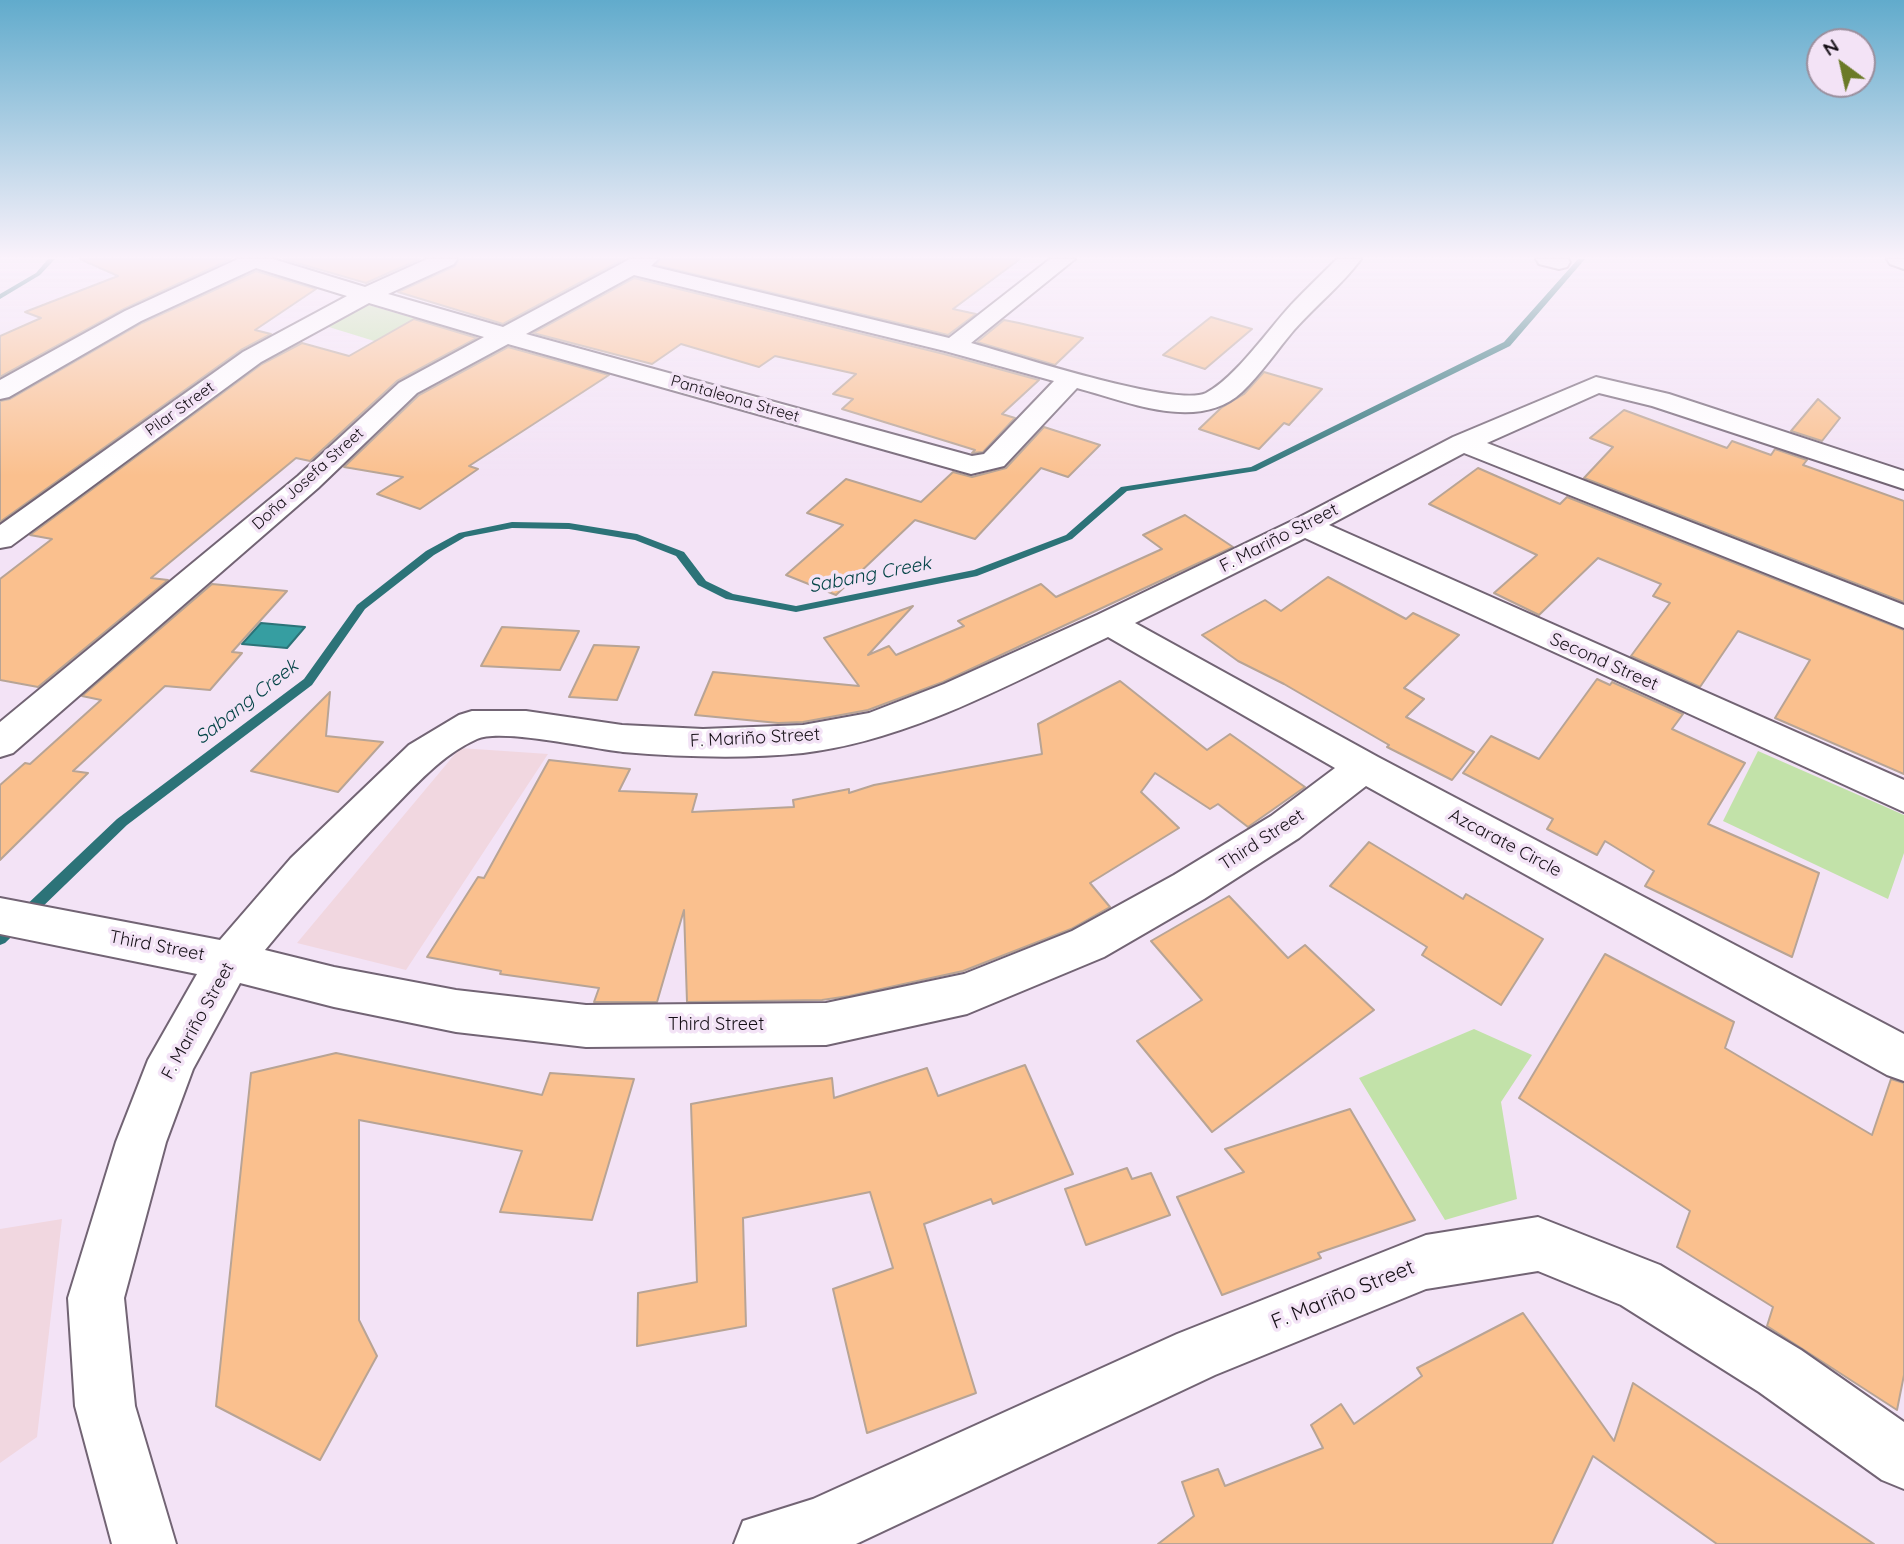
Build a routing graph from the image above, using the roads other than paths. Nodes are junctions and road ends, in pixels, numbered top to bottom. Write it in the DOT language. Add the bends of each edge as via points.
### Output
graph roads {
  1 [pos="105,331"];
  2 [pos="299,331"];
  3 [pos="493,331"];
  4 [pos="514,331"];
  5 [pos="896,331"];
  6 [pos="972,331"];
  7 [pos="1281,331"];
  8 [pos="507,335"];
  9 [pos="953,346"];
  10 [pos="1071,379"];
  11 [pos="0,391"];
  12 [pos="1463,443"];
  13 [pos="1904,480"];
  14 [pos="1305,526"];
  15 [pos="0,539"];
  16 [pos="1904,617"];
  17 [pos="1109,623"];
  18 [pos="0,743"];
  19 [pos="1364,767"];
  20 [pos="1904,797"];
  21 [pos="7,916"];
  22 [pos="229,961"];
  23 [pos="1904,1059"];
  24 [pos="1904,1458"];
  25 [pos="144,1544"];
  26 [pos="766,1544"];
  1 -- 11 [label="street"];
  2 -- 15 [label="street, Pilar Street" via="252,356"];
  3 -- 8 [label="street, Pantaleona Street"];
  4 -- 8 [label="street, Doña Josefa Street"];
  5 -- 9 [label="street"];
  6 -- 9 [label="street"];
  7 -- 10 [label="street" via="1233,387 1211,401 1156,401"];
  8 -- 10 [label="street, Pantaleona Street" via="971,465 994,460"];
  8 -- 18 [label="street, Doña Josefa Street" via="408,388 308,482"];
  9 -- 10 [label="street"];
  12 -- 13 [label="street, F. Mariño Street" via="1596,385 1660,400"];
  12 -- 14 [label="street, F. Mariño Street"];
  12 -- 16 [label="street"];
  14 -- 17 [label="street, F. Mariño Street"];
  14 -- 20 [label="street, Second Street"];
  17 -- 19 [label="street, Azcarate Circle"];
  17 -- 22 [label="street, F. Mariño Street" via="875,725 803,739 703,743 622,738 527,724 472,724 422,755 306,870"];
  19 -- 22 [label="street, Third Street" via="1274,833 1088,944 967,995 826,1024 586,1026 456,1011"];
  19 -- 23 [label="street, Azcarate Circle"];
  21 -- 22 [label="street, Third Street"];
  22 -- 25 [label="street, F. Mariño Street" via="172,1060 141,1142 96,1298 105,1406"];
  24 -- 26 [label="street, F. Mariño Street" via="1780,1371 1640,1285 1538,1244 1426,1262 1197,1354 818,1529"];
}
